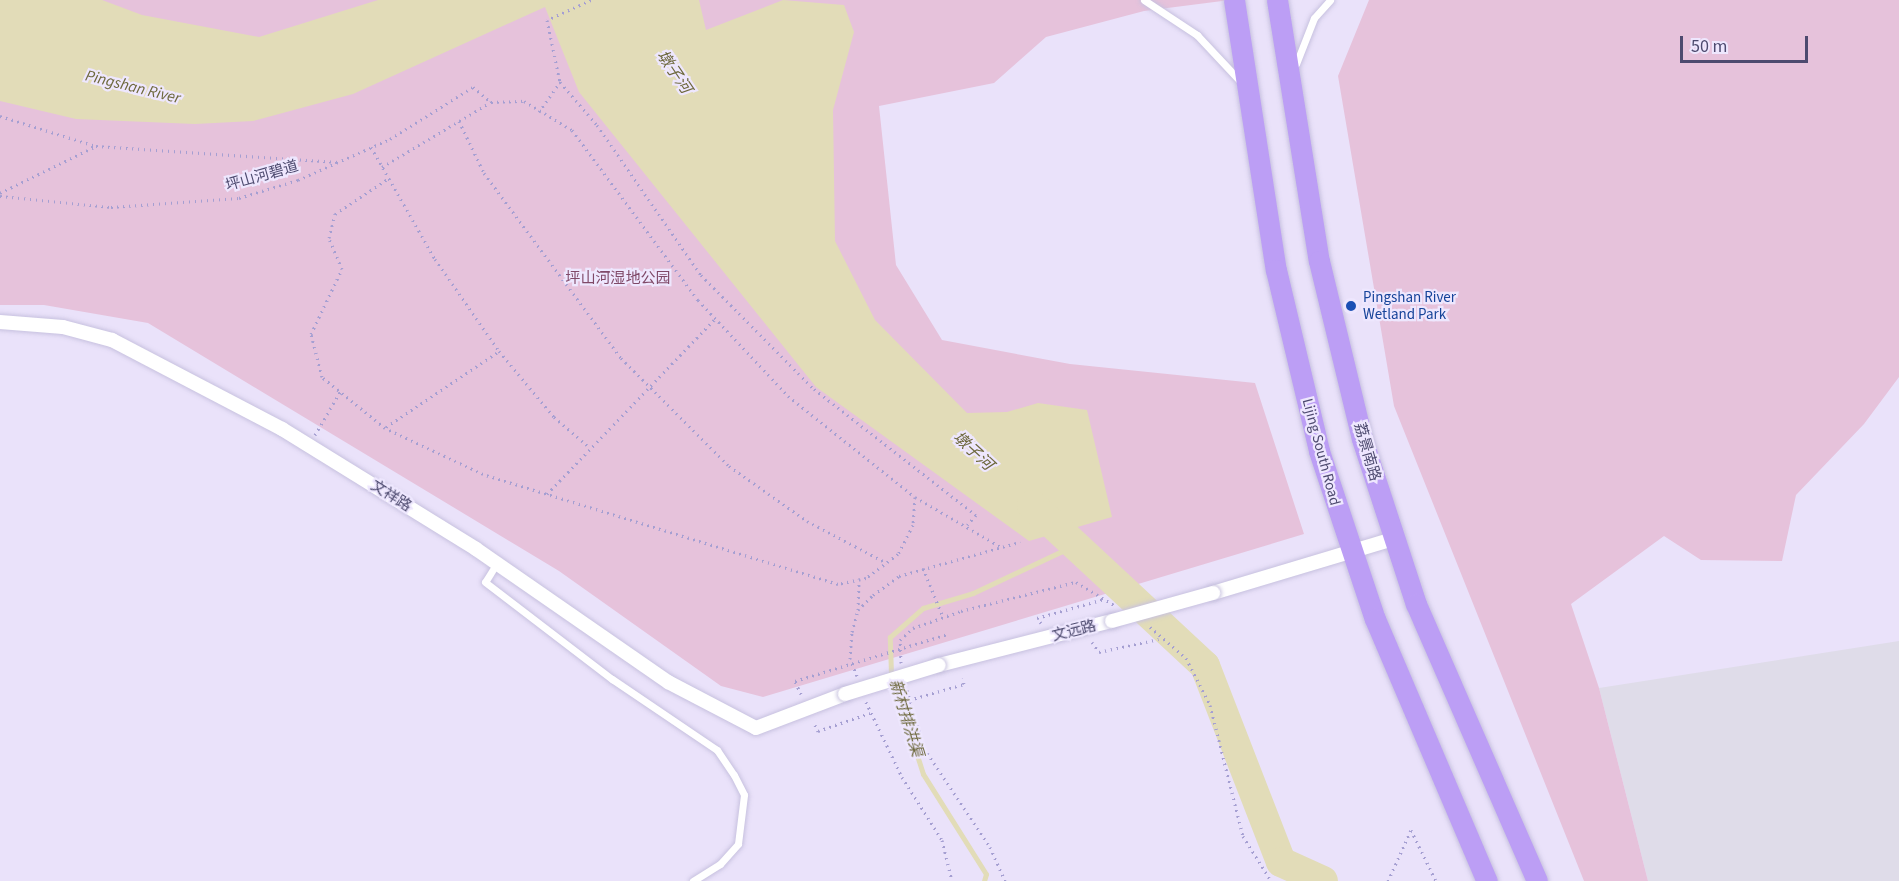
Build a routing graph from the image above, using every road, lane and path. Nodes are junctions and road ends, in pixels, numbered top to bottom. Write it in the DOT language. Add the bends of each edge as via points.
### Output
graph roads {
  1 [pos="591,0"];
  2 [pos="1144,0"];
  3 [pos="1234,0"];
  4 [pos="1277,0"];
  5 [pos="1330,0"];
  6 [pos="560,82"];
  7 [pos="1245,87"];
  8 [pos="1290,93"];
  9 [pos="491,102"];
  10 [pos="539,112"];
  11 [pos="0,116"];
  12 [pos="459,121"];
  13 [pos="96,146"];
  14 [pos="371,147"];
  15 [pos="339,162"];
  16 [pos="382,167"];
  17 [pos="389,178"];
  18 [pos="0,185"];
  19 [pos="6,190"];
  20 [pos="0,194"];
  21 [pos="716,319"];
  22 [pos="0,322"];
  23 [pos="499,351"];
  24 [pos="652,386"];
  25 [pos="340,392"];
  26 [pos="385,428"];
  27 [pos="309,446"];
  28 [pos="589,447"];
  29 [pos="547,494"];
  30 [pos="915,497"];
  31 [pos="967,525"];
  32 [pos="1393,539"];
  33 [pos="1001,547"];
  34 [pos="1352,555"];
  35 [pos="887,562"];
  36 [pos="497,563"];
  37 [pos="923,568"];
  38 [pos="859,579"];
  39 [pos="1104,599"];
  40 [pos="858,610"];
  41 [pos="1124,611"];
  42 [pos="942,616"];
  43 [pos="1145,623"];
  44 [pos="1041,624"];
  45 [pos="948,634"];
  46 [pos="1159,639"];
  47 [pos="1092,641"];
  48 [pos="899,653"];
  49 [pos="962,678"];
  50 [pos="801,694"];
  51 [pos="909,700"];
  52 [pos="870,713"];
  53 [pos="815,725"];
  54 [pos="756,729"];
  55 [pos="693,881"];
  56 [pos="1005,881"];
  57 [pos="1271,881"];
  58 [pos="1388,881"];
  59 [pos="1436,881"];
  60 [pos="1487,881"];
  61 [pos="1537,881"];
  1 -- 6 [label="path" via="547,20"];
  2 -- 7 [label="lane" via="1197,35"];
  3 -- 7 [label="main road, Lijing South Road"];
  4 -- 8 [label="main road, 荔景南路"];
  5 -- 8 [label="lane" via="1304,36"];
  6 -- 10 [label="path"];
  6 -- 31 [label="path" via="597,125 701,275 814,389 976,515"];
  7 -- 34 [label="main road, Lijing South Road" via="1276,270 1319,451"];
  8 -- 32 [label="main road, 荔景南路" via="1322,272 1362,439"];
  9 -- 10 [label="path" via="524,101"];
  9 -- 12 [label="path"];
  9 -- 14 [label="path, 坪山河碧道" via="473,87"];
  10 -- 21 [label="path" via="572,130"];
  11 -- 13 [label="path"];
  12 -- 16 [label="path"];
  12 -- 24 [label="path" via="484,173 538,253 621,358"];
  13 -- 15 [label="path"];
  13 -- 19 [label="path"];
  14 -- 15 [label="path, 坪山河碧道"];
  14 -- 16 [label="path"];
  15 -- 20 [label="path, 坪山河碧道" via="239,198 111,207"];
  16 -- 17 [label="path"];
  17 -- 23 [label="path"];
  17 -- 25 [label="path" via="348,200 330,225 329,238 342,269 311,334 322,377"];
  18 -- 19 [label="path"];
  19 -- 20 [label="path"];
  21 -- 24 [label="path"];
  21 -- 30 [label="path" via="788,396"];
  22 -- 27 [label="street, 文祥路" via="63,327 112,340"];
  23 -- 26 [label="path"];
  23 -- 28 [label="path" via="554,417"];
  24 -- 28 [label="path"];
  24 -- 35 [label="path" via="729,466 807,521"];
  25 -- 26 [label="path"];
  25 -- 27 [label="path"];
  26 -- 29 [label="path" via="483,474"];
  27 -- 36 [label="street, 文祥路"];
  28 -- 29 [label="path"];
  29 -- 38 [label="path" via="838,584"];
  30 -- 31 [label="path"];
  30 -- 35 [label="path" via="913,525 898,554"];
  31 -- 33 [label="path"];
  32 -- 34 [label="street, 文远路"];
  32 -- 61 [label="main road, 荔景南路" via="1476,750"];
  34 -- 54 [label="street, 文远路, bridge" via="939,665 845,694"];
  34 -- 60 [label="main road, Lijing South Road" via="1435,767"];
  35 -- 38 [label="path"];
  36 -- 54 [label="street, 文祥路" via="668,682"];
  36 -- 55 [label="lane" via="485,582 612,680 717,750 734,775 744,795 738,844 720,864"];
  37 -- 42 [label="path"];
  38 -- 40 [label="path"];
  39 -- 41 [label="path"];
  39 -- 42 [label="path" via="1076,582"];
  39 -- 44 [label="path" via="1037,618"];
  42 -- 48 [label="path" via="913,628 900,640"];
  43 -- 46 [label="path" via="1165,636"];
  45 -- 48 [label="path"];
  46 -- 47 [label="path" via="1099,651"];
  46 -- 57 [label="path" via="1186,658 1210,705 1243,836"];
  48 -- 50 [label="path" via="795,681"];
  48 -- 51 [label="path"];
  49 -- 51 [label="path" via="964,684"];
  51 -- 56 [label="path" via="924,748 990,847"];
  52 -- 53 [label="path" via="818,731"];
  58 -- 59 [label="path" via="1411,830"];
}
